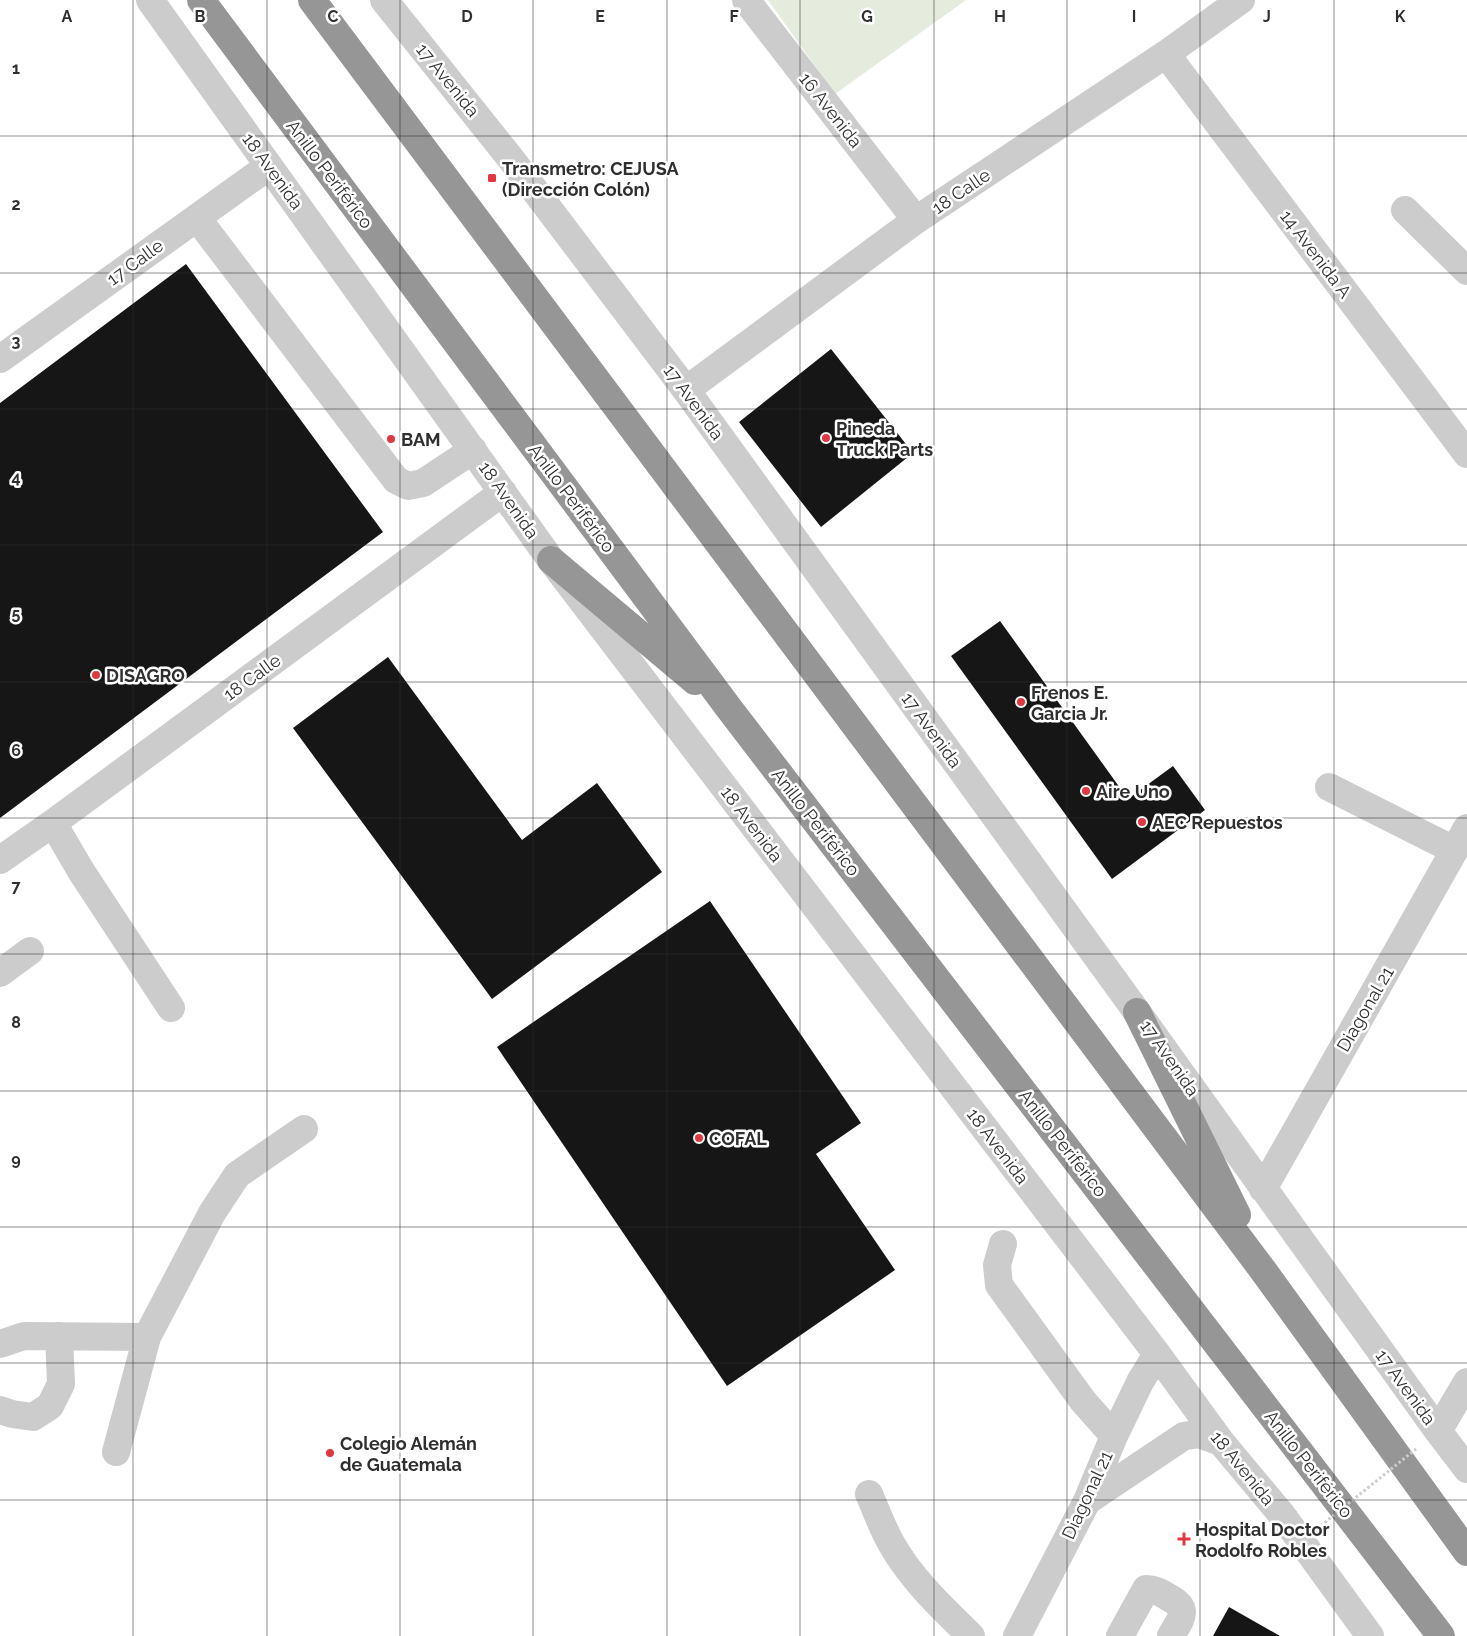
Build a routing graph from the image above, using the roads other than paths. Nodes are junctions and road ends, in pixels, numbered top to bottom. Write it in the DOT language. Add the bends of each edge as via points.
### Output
graph roads {
  1 [pos="150,0"];
  2 [pos="201,0"];
  3 [pos="312,0"];
  4 [pos="384,0"];
  5 [pos="746,0"];
  6 [pos="1241,0"];
  7 [pos="1166,54"];
  8 [pos="269,166"];
  9 [pos="1405,210"];
  10 [pos="197,218"];
  11 [pos="916,220"];
  12 [pos="1467,271"];
  13 [pos="0,359"];
  14 [pos="686,390"];
  15 [pos="473,450"];
  16 [pos="1467,454"];
  17 [pos="503,492"];
  18 [pos="551,560"];
  19 [pos="731,711"];
  20 [pos="1329,787"];
  21 [pos="54,823"];
  22 [pos="1461,839"];
  23 [pos="0,860"];
  24 [pos="30,951"];
  25 [pos="0,973"];
  26 [pos="171,1008"];
  27 [pos="1138,1012"];
  28 [pos="304,1129"];
  29 [pos="1263,1189"];
  30 [pos="1003,1244"];
  31 [pos="1265,1273"];
  32 [pos="59,1336"];
  33 [pos="147,1337"];
  34 [pos="0,1344"];
  35 [pos="1157,1354"];
  36 [pos="1467,1382"];
  37 [pos="0,1410"];
  38 [pos="1438,1431"];
  39 [pos="1114,1436"];
  40 [pos="1220,1442"];
  41 [pos="116,1452"];
  42 [pos="1467,1469"];
  43 [pos="869,1494"];
  44 [pos="1087,1501"];
  45 [pos="1467,1552"];
  46 [pos="971,1636"];
  47 [pos="1017,1636"];
  48 [pos="1120,1636"];
  49 [pos="1171,1636"];
  50 [pos="1370,1636"];
  51 [pos="1441,1636"];
  1 -- 8 [label="street, 18 Avenida"];
  2 -- 19 [label="highway, Anillo Periférico"];
  3 -- 31 [label="highway"];
  4 -- 14 [label="street, 17 Avenida" via="511,159"];
  5 -- 11 [label="street, 16 Avenida"];
  6 -- 7 [label="street, 18 Calle"];
  7 -- 11 [label="street, 18 Calle"];
  7 -- 16 [label="street, 14 Avenida A"];
  8 -- 10 [label="street, 17 Calle"];
  8 -- 15 [label="street, 18 Avenida"];
  9 -- 12 [label="street"];
  10 -- 13 [label="street, 17 Calle"];
  10 -- 15 [label="street" via="396,480 408,486 423,483"];
  11 -- 14 [label="street, 18 Calle"];
  14 -- 27 [label="street, 17 Avenida"];
  15 -- 17 [label="street, 18 Avenida"];
  17 -- 18 [label="street, 18 Avenida"];
  17 -- 21 [label="street, 18 Calle"];
  18 -- 19 [label="highway"];
  18 -- 35 [label="street, 18 Avenida"];
  19 -- 51 [label="highway, Anillo Periférico"];
  20 -- 22 [label="street"];
  21 -- 23 [label="street, 18 Calle"];
  21 -- 26 [label="street" via="81,871"];
  22 -- 29 [label="street, Diagonal 21"];
  24 -- 25 [label="street"];
  27 -- 29 [label="street, 17 Avenida"];
  27 -- 31 [label="highway"];
  28 -- 33 [label="street" via="237,1175 212,1213"];
  29 -- 38 [label="street, 17 Avenida"];
  30 -- 39 [label="street" via="997,1265 999,1285 1083,1401"];
  31 -- 45 [label="highway"];
  32 -- 33 [label="street"];
  32 -- 34 [label="street" via="24,1336"];
  32 -- 37 [label="street" via="61,1384 50,1406 33,1417"];
  33 -- 41 [label="street"];
  35 -- 39 [label="street, Diagonal 21"];
  35 -- 40 [label="street, 18 Avenida"];
  36 -- 38 [label="street"];
  38 -- 42 [label="street, 17 Avenida"];
  39 -- 44 [label="street, Diagonal 21"];
  40 -- 44 [label="street" via="1199,1434 1184,1436"];
  40 -- 50 [label="street, 18 Avenida" via="1282,1515"];
  43 -- 46 [label="street" via="891,1543 917,1581"];
  44 -- 47 [label="street, Diagonal 21"];
  48 -- 49 [label="street" via="1146,1589 1153,1589 1182,1608 1182,1616"];
}
